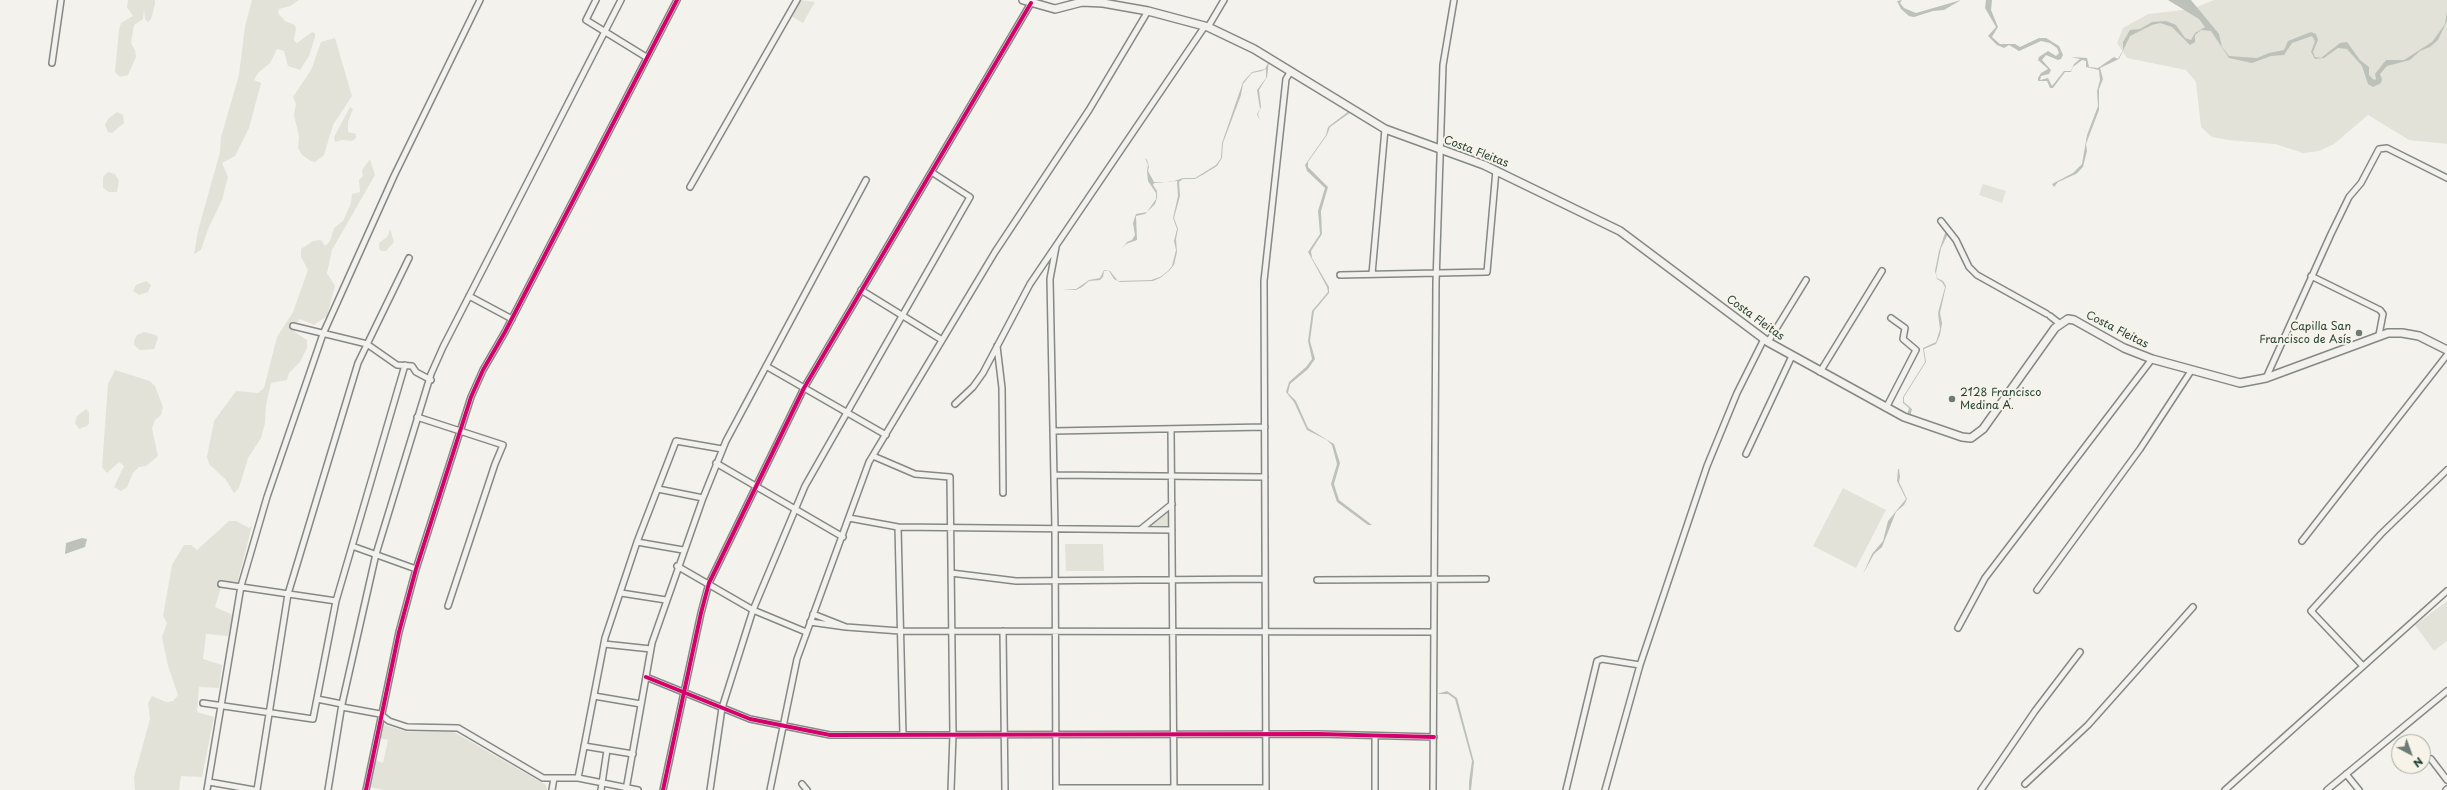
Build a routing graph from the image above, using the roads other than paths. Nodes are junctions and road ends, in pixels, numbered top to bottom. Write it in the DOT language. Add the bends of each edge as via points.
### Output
graph roads {
  1 [pos="61,0"];
  2 [pos="480,0"];
  3 [pos="596,0"];
  4 [pos="622,0"];
  5 [pos="625,0"];
  6 [pos="677,0"];
  7 [pos="797,0"];
  8 [pos="1023,0"];
  9 [pos="1224,0"];
  10 [pos="1454,0"];
  11 [pos="1031,3"];
  12 [pos="1120,3"];
  13 [pos="1148,11"];
  14 [pos="1207,27"];
  15 [pos="606,33"];
  16 [pos="646,57"];
  17 [pos="52,63"];
  18 [pos="1291,71"];
  19 [pos="1385,129"];
  20 [pos="1441,150"];
  21 [pos="1496,170"];
  22 [pos="933,173"];
  23 [pos="2447,178"];
  24 [pos="866,180"];
  25 [pos="690,187"];
  26 [pos="1941,221"];
  27 [pos="1056,247"];
  28 [pos="409,258"];
  29 [pos="1882,271"];
  30 [pos="1436,273"];
  31 [pos="1372,274"];
  32 [pos="1340,275"];
  33 [pos="2311,276"];
  34 [pos="1806,280"];
  35 [pos="861,290"];
  36 [pos="470,297"];
  37 [pos="903,316"];
  38 [pos="1891,318"];
  39 [pos="512,319"];
  40 [pos="2059,323"];
  41 [pos="293,326"];
  42 [pos="322,334"];
  43 [pos="2379,335"];
  44 [pos="942,340"];
  45 [pos="1766,341"];
  46 [pos="367,344"];
  47 [pos="997,346"];
  48 [pos="2447,350"];
  49 [pos="2447,355"];
  50 [pos="1792,356"];
  51 [pos="2152,359"];
  52 [pos="405,364"];
  53 [pos="766,366"];
  54 [pos="2191,370"];
  55 [pos="1820,372"];
  56 [pos="2266,378"];
  57 [pos="431,379"];
  58 [pos="804,388"];
  59 [pos="955,404"];
  60 [pos="1886,408"];
  61 [pos="847,413"];
  62 [pos="417,417"];
  63 [pos="1265,427"];
  64 [pos="1171,429"];
  65 [pos="461,430"];
  66 [pos="1053,431"];
  67 [pos="886,435"];
  68 [pos="722,449"];
  69 [pos="1746,454"];
  70 [pos="873,456"];
  71 [pos="716,463"];
  72 [pos="2447,470"];
  73 [pos="1054,476"];
  74 [pos="1172,476"];
  75 [pos="1265,477"];
  76 [pos="757,485"];
  77 [pos="658,489"];
  78 [pos="1003,493"];
  79 [pos="702,498"];
  80 [pos="1172,504"];
  81 [pos="796,509"];
  82 [pos="849,518"];
  83 [pos="898,527"];
  84 [pos="951,528"];
  85 [pos="1055,529"];
  86 [pos="1141,529"];
  87 [pos="1172,530"];
  88 [pos="843,537"];
  89 [pos="2302,541"];
  90 [pos="637,542"];
  91 [pos="352,546"];
  92 [pos="683,550"];
  93 [pos="376,554"];
  94 [pos="678,566"];
  95 [pos="416,568"];
  96 [pos="951,573"];
  97 [pos="1265,579"];
  98 [pos="1434,579"];
  99 [pos="1486,579"];
  100 [pos="1173,580"];
  101 [pos="1317,580"];
  102 [pos="1055,581"];
  103 [pos="709,583"];
  104 [pos="221,584"];
  105 [pos="241,586"];
  106 [pos="2037,590"];
  107 [pos="2447,591"];
  108 [pos="621,593"];
  109 [pos="288,594"];
  110 [pos="666,600"];
  111 [pos="336,601"];
  112 [pos="448,606"];
  113 [pos="2193,606"];
  114 [pos="753,610"];
  115 [pos="813,614"];
  116 [pos="810,622"];
  117 [pos="846,627"];
  118 [pos="1958,628"];
  119 [pos="900,631"];
  120 [pos="952,631"];
  121 [pos="1003,631"];
  122 [pos="1055,631"];
  123 [pos="806,632"];
  124 [pos="1173,632"];
  125 [pos="1434,632"];
  126 [pos="1266,633"];
  127 [pos="604,644"];
  128 [pos="651,650"];
  129 [pos="2080,652"];
  130 [pos="1640,665"];
  131 [pos="2363,666"];
  132 [pos="646,677"];
  133 [pos="2447,690"];
  134 [pos="685,693"];
  135 [pos="594,696"];
  136 [pos="317,699"];
  137 [pos="203,703"];
  138 [pos="641,704"];
  139 [pos="222,706"];
  140 [pos="342,706"];
  141 [pos="722,708"];
  142 [pos="269,713"];
  143 [pos="380,714"];
  144 [pos="782,727"];
  145 [pos="903,735"];
  146 [pos="953,735"];
  147 [pos="1004,735"];
  148 [pos="1056,735"];
  149 [pos="1174,735"];
  150 [pos="1266,735"];
  151 [pos="1375,736"];
  152 [pos="1434,737"];
  153 [pos="584,746"];
  154 [pos="607,750"];
  155 [pos="633,754"];
  156 [pos="2431,759"];
  157 [pos="2346,774"];
  158 [pos="554,778"];
  159 [pos="578,778"];
  160 [pos="2447,780"];
  161 [pos="209,782"];
  162 [pos="602,782"];
  163 [pos="802,784"];
  164 [pos="2025,784"];
  165 [pos="627,788"];
  166 [pos="1056,789"];
  167 [pos="1174,789"];
  168 [pos="1266,789"];
  169 [pos="207,790"];
  170 [pos="255,790"];
  171 [pos="328,790"];
  172 [pos="366,790"];
  173 [pos="552,790"];
  174 [pos="601,790"];
  175 [pos="638,790"];
  176 [pos="663,790"];
  177 [pos="710,790"];
  178 [pos="770,790"];
  179 [pos="808,790"];
  180 [pos="951,790"];
  181 [pos="1004,790"];
  182 [pos="1375,790"];
  183 [pos="1433,790"];
  184 [pos="1566,790"];
  185 [pos="1604,790"];
  186 [pos="1981,790"];
  187 [pos="2225,790"];
  188 [pos="2327,790"];
  189 [pos="2359,790"];
  1 -- 17 [label="street"];
  2 -- 42 [label="street" via="394,176"];
  3 -- 15 [label="street" via="586,20"];
  4 -- 15 [label="street"];
  5 -- 15 [label="street"];
  6 -- 16 [label="street"];
  7 -- 25 [label="street"];
  8 -- 11 [label="main road, Costa Fleitas"];
  9 -- 14 [label="street"];
  10 -- 20 [label="street" via="1444,65"];
  11 -- 12 [label="main road, Costa Fleitas" via="1055,9 1088,2"];
  11 -- 22 [label="street"];
  12 -- 13 [label="main road, Costa Fleitas"];
  13 -- 14 [label="main road, Costa Fleitas"];
  13 -- 44 [label="street" via="1089,110 1026,204"];
  14 -- 18 [label="main road, Costa Fleitas" via="1254,49"];
  14 -- 27 [label="street"];
  15 -- 16 [label="street"];
  15 -- 36 [label="street"];
  16 -- 39 [label="street"];
  18 -- 19 [label="main road, Costa Fleitas"];
  18 -- 63 [label="street" via="1286,79 1264,281"];
  19 -- 20 [label="main road, Costa Fleitas"];
  19 -- 31 [label="street"];
  20 -- 21 [label="main road, Costa Fleitas"];
  20 -- 30 [label="street"];
  21 -- 30 [label="street" via="1487,272"];
  21 -- 45 [label="main road, Costa Fleitas" via="1630,238"];
  22 -- 35 [label="street"];
  22 -- 37 [label="street" via="970,197"];
  23 -- 33 [label="street" via="2387,148 2379,149 2361,183 2349,197"];
  24 -- 53 [label="street"];
  26 -- 40 [label="street" via="1969,267 1977,275"];
  27 -- 47 [label="street" via="1030,284"];
  27 -- 66 [label="street" via="1050,279"];
  28 -- 46 [label="street"];
  29 -- 55 [label="street"];
  30 -- 31 [label="street"];
  30 -- 98 [label="street"];
  31 -- 32 [label="street"];
  33 -- 43 [label="street" via="2380,310 2383,314"];
  33 -- 56 [label="street"];
  34 -- 45 [label="street"];
  35 -- 37 [label="street"];
  35 -- 58 [label="street"];
  36 -- 39 [label="street"];
  36 -- 57 [label="street" via="443,347"];
  37 -- 44 [label="street"];
  37 -- 61 [label="street"];
  38 -- 60 [label="street" via="1905,328 1903,340 1916,350"];
  39 -- 65 [label="street" via="483,370"];
  40 -- 51 [label="main road, Costa Fleitas" via="2068,319 2074,320 2124,348"];
  40 -- 60 [label="main road, Costa Fleitas" via="2011,393 1975,436 1966,439 1904,418"];
  41 -- 42 [label="street"];
  42 -- 46 [label="street"];
  42 -- 105 [label="street" via="267,496"];
  43 -- 48 [label="main road, Costa Fleitas" via="2395,332 2408,334 2429,340"];
  43 -- 56 [label="main road, Costa Fleitas"];
  44 -- 67 [label="street"];
  45 -- 50 [label="main road, Costa Fleitas"];
  45 -- 130 [label="street" via="1737,393 1715,447"];
  46 -- 52 [label="street" via="397,365"];
  46 -- 109 [label="street" via="358,363"];
  47 -- 59 [label="street" via="973,387"];
  47 -- 78 [label="street" via="1002,388"];
  49 -- 89 [label="street"];
  50 -- 55 [label="main road, Costa Fleitas"];
  50 -- 69 [label="street"];
  51 -- 54 [label="main road, Costa Fleitas"];
  51 -- 118 [label="street" via="1985,578"];
  52 -- 57 [label="street"];
  52 -- 91 [label="street"];
  53 -- 58 [label="street"];
  53 -- 68 [label="street"];
  54 -- 56 [label="main road, Costa Fleitas" via="2240,383"];
  54 -- 106 [label="street" via="2140,449"];
  55 -- 60 [label="main road, Costa Fleitas"];
  57 -- 62 [label="street"];
  58 -- 61 [label="street"];
  58 -- 76 [label="street"];
  61 -- 67 [label="street"];
  61 -- 81 [label="street" via="805,486"];
  62 -- 65 [label="street"];
  62 -- 93 [label="street"];
  63 -- 64 [label="street"];
  63 -- 75 [label="street"];
  64 -- 66 [label="street"];
  64 -- 74 [label="street"];
  65 -- 95 [label="street"];
  65 -- 112 [label="street" via="503,445"];
  66 -- 73 [label="street"];
  67 -- 70 [label="street"];
  68 -- 71 [label="street"];
  68 -- 77 [label="street" via="676,442"];
  70 -- 82 [label="street"];
  70 -- 84 [label="street" via="915,474 950,477"];
  71 -- 76 [label="street"];
  71 -- 79 [label="street"];
  72 -- 131 [label="street" via="2381,534 2312,611"];
  73 -- 74 [label="street"];
  73 -- 85 [label="street"];
  74 -- 75 [label="street"];
  74 -- 80 [label="street"];
  75 -- 97 [label="street"];
  76 -- 81 [label="street"];
  76 -- 103 [label="street"];
  77 -- 79 [label="street"];
  77 -- 90 [label="street"];
  79 -- 92 [label="street"];
  80 -- 86 [label="street"];
  80 -- 87 [label="street"];
  81 -- 88 [label="street"];
  81 -- 114 [label="street"];
  82 -- 83 [label="street"];
  82 -- 88 [label="street"];
  83 -- 84 [label="street"];
  83 -- 119 [label="street"];
  84 -- 85 [label="street"];
  84 -- 96 [label="street"];
  85 -- 86 [label="street"];
  85 -- 102 [label="street"];
  86 -- 87 [label="street"];
  87 -- 100 [label="street"];
  88 -- 115 [label="street"];
  90 -- 92 [label="street"];
  90 -- 108 [label="street"];
  91 -- 93 [label="street"];
  91 -- 111 [label="street"];
  92 -- 94 [label="street"];
  93 -- 95 [label="street"];
  93 -- 140 [label="street"];
  94 -- 103 [label="street"];
  94 -- 110 [label="street"];
  95 -- 143 [label="street"];
  96 -- 102 [label="street" via="1016,581"];
  96 -- 120 [label="street"];
  97 -- 100 [label="street"];
  97 -- 126 [label="street"];
  98 -- 99 [label="street"];
  98 -- 101 [label="street"];
  98 -- 125 [label="street"];
  100 -- 102 [label="street"];
  100 -- 124 [label="street"];
  102 -- 122 [label="street"];
  103 -- 114 [label="street"];
  103 -- 134 [label="street" via="700,613"];
  104 -- 105 [label="street"];
  105 -- 109 [label="street"];
  105 -- 139 [label="street"];
  107 -- 131 [label="street"];
  108 -- 110 [label="street"];
  108 -- 127 [label="street"];
  109 -- 111 [label="street"];
  109 -- 142 [label="street"];
  110 -- 128 [label="street"];
  111 -- 136 [label="street"];
  113 -- 164 [label="street" via="2088,725"];
  114 -- 123 [label="street"];
  114 -- 141 [label="street"];
  115 -- 116 [label="street"];
  115 -- 117 [label="street"];
  116 -- 117 [label="street"];
  116 -- 123 [label="street"];
  117 -- 119 [label="street"];
  119 -- 120 [label="street"];
  119 -- 145 [label="street"];
  120 -- 121 [label="street"];
  120 -- 146 [label="street"];
  121 -- 122 [label="street"];
  121 -- 147 [label="street"];
  122 -- 124 [label="street"];
  122 -- 148 [label="street"];
  123 -- 144 [label="street" via="797,659"];
  124 -- 126 [label="street"];
  124 -- 149 [label="street"];
  125 -- 126 [label="street"];
  125 -- 152 [label="street"];
  126 -- 150 [label="street"];
  127 -- 128 [label="street"];
  127 -- 135 [label="street"];
  128 -- 132 [label="street"];
  129 -- 186 [label="street" via="2035,711"];
  130 -- 184 [label="street" via="1602,659 1597,661"];
  130 -- 185 [label="street"];
  131 -- 187 [label="street"];
  132 -- 134 [label="street"];
  132 -- 138 [label="street"];
  133 -- 157 [label="street"];
  134 -- 141 [label="street"];
  134 -- 176 [label="street"];
  135 -- 138 [label="street"];
  135 -- 153 [label="street"];
  136 -- 140 [label="street"];
  136 -- 142 [label="street" via="313,719"];
  137 -- 139 [label="street"];
  138 -- 155 [label="street"];
  139 -- 142 [label="street"];
  139 -- 161 [label="street"];
  140 -- 143 [label="street"];
  140 -- 171 [label="street"];
  141 -- 144 [label="street" via="750,719"];
  141 -- 177 [label="street"];
  142 -- 170 [label="street"];
  143 -- 158 [label="street" via="389,721 406,727 458,728 540,777"];
  143 -- 172 [label="street"];
  144 -- 145 [label="street" via="830,735"];
  144 -- 178 [label="street"];
  145 -- 146 [label="street"];
  146 -- 147 [label="street"];
  146 -- 180 [label="street"];
  147 -- 148 [label="street"];
  147 -- 181 [label="street"];
  148 -- 149 [label="street"];
  148 -- 166 [label="street"];
  149 -- 150 [label="street"];
  149 -- 167 [label="street"];
  150 -- 151 [label="street"];
  150 -- 168 [label="street"];
  151 -- 152 [label="street"];
  151 -- 182 [label="street"];
  152 -- 183 [label="street"];
  153 -- 154 [label="street"];
  153 -- 159 [label="street"];
  154 -- 155 [label="street"];
  154 -- 162 [label="street"];
  155 -- 165 [label="street"];
  156 -- 160 [label="street"];
  157 -- 188 [label="street"];
  157 -- 189 [label="street"];
  158 -- 159 [label="street"];
  158 -- 173 [label="street"];
  159 -- 162 [label="street"];
  161 -- 169 [label="street"];
  161 -- 170 [label="street"];
  162 -- 165 [label="street"];
  162 -- 174 [label="street"];
  163 -- 179 [label="street"];
  165 -- 175 [label="street"];
  166 -- 167 [label="street"];
  167 -- 168 [label="street"];
}
